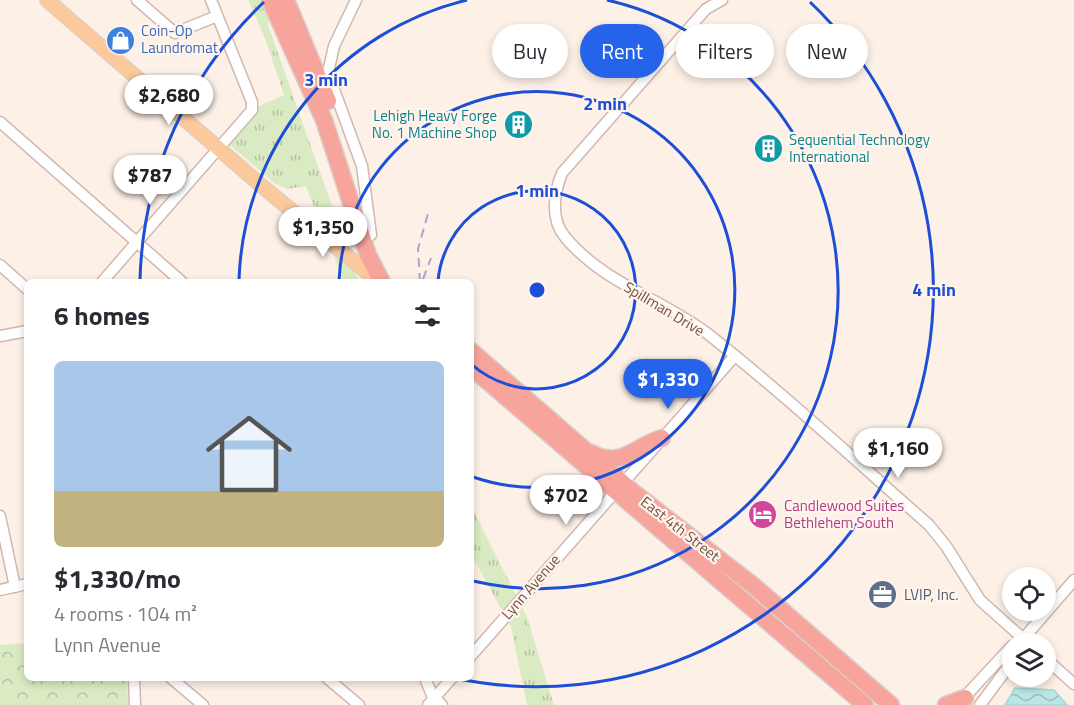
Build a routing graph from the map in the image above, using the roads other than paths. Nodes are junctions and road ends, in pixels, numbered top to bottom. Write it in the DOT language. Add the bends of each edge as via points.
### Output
graph roads {
  1 [pos="48,0"];
  2 [pos="137,0"];
  3 [pos="210,0"];
  4 [pos="270,0"];
  5 [pos="286,0"];
  6 [pos="356,0"];
  7 [pos="722,0"];
  8 [pos="217,16"];
  9 [pos="0,122"];
  10 [pos="219,148"];
  11 [pos="371,235"];
  12 [pos="137,242"];
  13 [pos="0,265"];
  14 [pos="105,279"];
  15 [pos="179,279"];
  16 [pos="376,279"];
  17 [pos="378,279"];
  18 [pos="390,279"];
  19 [pos="24,286"];
  20 [pos="24,332"];
  21 [pos="0,336"];
  22 [pos="474,354"];
  23 [pos="734,357"];
  24 [pos="474,369"];
  25 [pos="662,438"];
  26 [pos="582,448"];
  27 [pos="618,487"];
  28 [pos="0,516"];
  29 [pos="1074,580"];
  30 [pos="24,585"];
  31 [pos="15,587"];
  32 [pos="0,590"];
  33 [pos="1011,633"];
  34 [pos="1029,633"];
  35 [pos="474,653"];
  36 [pos="1002,664"];
  37 [pos="1056,668"];
  38 [pos="1002,671"];
  39 [pos="134,681"];
  40 [pos="180,681"];
  41 [pos="331,681"];
  42 [pos="426,681"];
  43 [pos="450,681"];
  44 [pos="1074,684"];
  45 [pos="435,703"];
  46 [pos="968,703"];
  47 [pos="135,705"];
  48 [pos="203,705"];
  49 [pos="359,705"];
  50 [pos="865,705"];
  51 [pos="891,705"];
  52 [pos="946,705"];
  1 -- 10 [label="main road"];
  2 -- 8 [label="street" via="175,33"];
  3 -- 8 [label="street"];
  4 -- 17 [label="highway" via="324,120"];
  5 -- 11 [label="highway" via="341,136"];
  6 -- 11 [label="street" via="334,46 328,72 362,166"];
  7 -- 23 [label="street, Spillman Drive" via="706,9 684,33 562,173 555,191 557,224 565,237 610,277 706,333"];
  8 -- 10 [label="street" via="253,106"];
  9 -- 12 [label="street"];
  10 -- 12 [label="street"];
  10 -- 16 [label="main road"];
  11 -- 18 [label="highway"];
  12 -- 14 [label="street"];
  12 -- 15 [label="street"];
  13 -- 19 [label="street"];
  20 -- 21 [label="street"];
  22 -- 26 [label="highway, East 4th Street"];
  23 -- 25 [label="street, Lynn Avenue"];
  23 -- 33 [label="street, Spillman Drive" via="929,525 980,600"];
  24 -- 27 [label="highway, East 4th Street"];
  25 -- 26 [label="highway" via="622,458 604,459"];
  25 -- 27 [label="street, Lynn Avenue"];
  26 -- 27 [label="highway, East 4th Street"];
  27 -- 35 [label="street, Lynn Avenue"];
  27 -- 50 [label="highway, East 4th Street"];
  27 -- 51 [label="highway, East 4th Street" via="755,587"];
  28 -- 31 [label="street"];
  29 -- 34 [label="street"];
  30 -- 31 [label="street"];
  31 -- 32 [label="street"];
  36 -- 46 [label="street"];
  37 -- 44 [label="street"];
  38 -- 46 [label="street"];
  39 -- 47 [label="street"];
  40 -- 48 [label="street"];
  41 -- 49 [label="street"];
  42 -- 45 [label="street"];
  43 -- 45 [label="street"];
  46 -- 52 [label="highway"];
}
